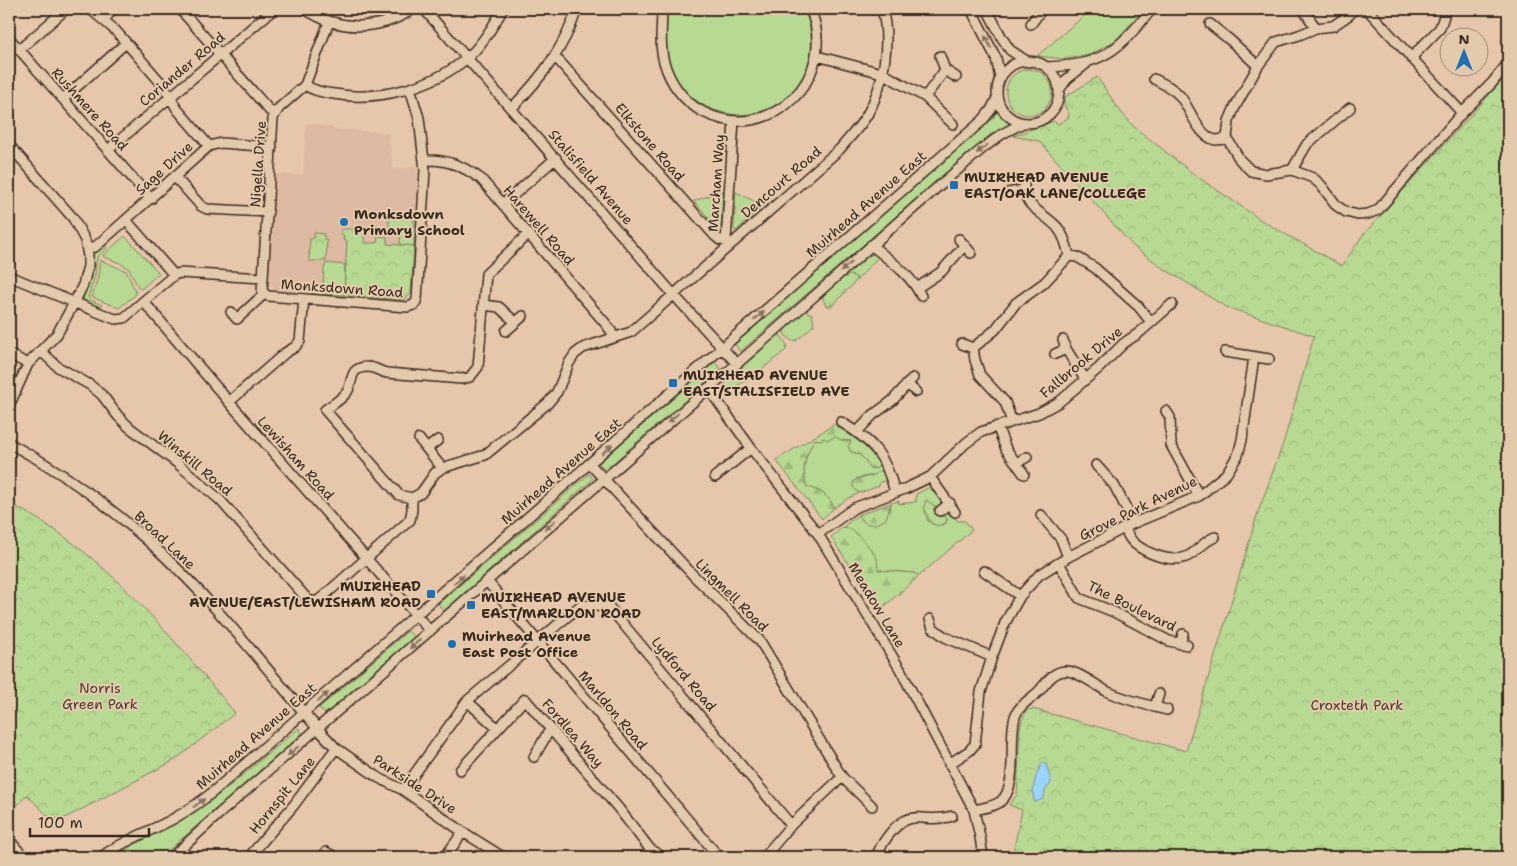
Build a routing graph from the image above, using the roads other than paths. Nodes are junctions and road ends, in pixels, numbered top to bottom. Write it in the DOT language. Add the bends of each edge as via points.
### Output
graph roads {
  1 [pos="66,9"];
  2 [pos="90,9"];
  3 [pos="113,9"];
  4 [pos="180,9"];
  5 [pos="274,9"];
  6 [pos="305,9"];
  7 [pos="414,9"];
  8 [pos="424,9"];
  9 [pos="503,9"];
  10 [pos="577,9"];
  11 [pos="662,9"];
  12 [pos="810,9"];
  13 [pos="882,9"];
  14 [pos="971,9"];
  15 [pos="987,9"];
  16 [pos="1042,9"];
  17 [pos="1152,9"];
  18 [pos="1303,9"];
  19 [pos="1355,9"];
  20 [pos="1367,9"];
  21 [pos="1444,16"];
  22 [pos="104,20"];
  23 [pos="329,22"];
  24 [pos="1031,24"];
  25 [pos="1210,24"];
  26 [pos="1316,28"];
  27 [pos="9,38"];
  28 [pos="126,43"];
  29 [pos="19,50"];
  30 [pos="220,54"];
  31 [pos="817,56"];
  32 [pos="940,56"];
  33 [pos="467,58"];
  34 [pos="555,58"];
  35 [pos="1412,58"];
  36 [pos="1028,62"];
  37 [pos="1086,63"];
  38 [pos="1508,63"];
  39 [pos="1258,66"];
  40 [pos="1047,67"];
  41 [pos="945,70"];
  42 [pos="882,73"];
  43 [pos="956,76"];
  44 [pos="1000,78"];
  45 [pos="1154,79"];
  46 [pos="305,85"];
  47 [pos="410,88"];
  48 [pos="1059,90"];
  49 [pos="925,97"];
  50 [pos="170,98"];
  51 [pos="997,98"];
  52 [pos="63,99"];
  53 [pos="512,108"];
  54 [pos="1350,108"];
  55 [pos="1462,112"];
  56 [pos="276,113"];
  57 [pos="734,121"];
  58 [pos="1023,123"];
  59 [pos="953,124"];
  60 [pos="1227,138"];
  61 [pos="9,145"];
  62 [pos="209,146"];
  63 [pos="272,147"];
  64 [pos="108,150"];
  65 [pos="556,158"];
  66 [pos="424,160"];
  67 [pos="1292,170"];
  68 [pos="175,177"];
  69 [pos="1024,179"];
  70 [pos="1023,190"];
  71 [pos="1008,193"];
  72 [pos="151,198"];
  73 [pos="503,204"];
  74 [pos="268,212"];
  75 [pos="126,220"];
  76 [pos="528,234"];
  77 [pos="727,243"];
  78 [pos="871,245"];
  79 [pos="87,248"];
  80 [pos="971,253"];
  81 [pos="1069,256"];
  82 [pos="174,274"];
  83 [pos="9,276"];
  84 [pos="263,278"];
  85 [pos="673,294"];
  86 [pos="266,295"];
  87 [pos="304,299"];
  88 [pos="144,302"];
  89 [pos="74,303"];
  90 [pos="1172,304"];
  91 [pos="483,305"];
  92 [pos="231,312"];
  93 [pos="523,316"];
  94 [pos="515,322"];
  95 [pos="1152,322"];
  96 [pos="506,331"];
  97 [pos="614,337"];
  98 [pos="962,344"];
  99 [pos="722,348"];
  100 [pos="973,348"];
  101 [pos="41,351"];
  102 [pos="1225,352"];
  103 [pos="9,354"];
  104 [pos="1055,354"];
  105 [pos="1254,357"];
  106 [pos="1270,359"];
  107 [pos="28,364"];
  108 [pos="737,364"];
  109 [pos="1085,379"];
  110 [pos="708,388"];
  111 [pos="916,392"];
  112 [pos="229,402"];
  113 [pos="9,406"];
  114 [pos="1166,411"];
  115 [pos="841,422"];
  116 [pos="1012,422"];
  117 [pos="997,426"];
  118 [pos="857,432"];
  119 [pos="420,439"];
  120 [pos="438,440"];
  121 [pos="9,443"];
  122 [pos="428,448"];
  123 [pos="750,448"];
  124 [pos="1027,457"];
  125 [pos="1016,463"];
  126 [pos="590,464"];
  127 [pos="1096,465"];
  128 [pos="442,468"];
  129 [pos="1024,474"];
  130 [pos="715,476"];
  131 [pos="930,477"];
  132 [pos="603,478"];
  133 [pos="895,492"];
  134 [pos="1199,496"];
  135 [pos="412,498"];
  136 [pos="950,503"];
  137 [pos="940,511"];
  138 [pos="955,512"];
  139 [pos="1041,515"];
  140 [pos="1134,522"];
  141 [pos="1125,528"];
  142 [pos="818,534"];
  143 [pos="1215,537"];
  144 [pos="366,557"];
  145 [pos="1068,557"];
  146 [pos="1059,563"];
  147 [pos="984,571"];
  148 [pos="487,581"];
  149 [pos="1020,596"];
  150 [pos="417,615"];
  151 [pos="930,618"];
  152 [pos="430,630"];
  153 [pos="1183,634"];
  154 [pos="537,640"];
  155 [pos="992,657"];
  156 [pos="1159,694"];
  157 [pos="467,701"];
  158 [pos="1155,707"];
  159 [pos="1167,710"];
  160 [pos="304,713"];
  161 [pos="497,728"];
  162 [pos="550,728"];
  163 [pos="318,729"];
  164 [pos="336,748"];
  165 [pos="534,757"];
  166 [pos="948,764"];
  167 [pos="460,770"];
  168 [pos="842,777"];
  169 [pos="403,790"];
  170 [pos="872,806"];
  171 [pos="974,810"];
  172 [pos="791,825"];
  173 [pos="944,830"];
  174 [pos="463,832"];
  175 [pos="9,840"];
  176 [pos="24,857"];
  177 [pos="101,857"];
  178 [pos="172,857"];
  179 [pos="249,857"];
  180 [pos="445,857"];
  181 [pos="503,857"];
  182 [pos="662,857"];
  183 [pos="718,857"];
  184 [pos="764,857"];
  185 [pos="878,857"];
  186 [pos="983,857"];
  1 -- 29 [label="street"];
  2 -- 22 [label="street"];
  3 -- 22 [label="street"];
  4 -- 30 [label="street"];
  5 -- 30 [label="street, Coriander Road"];
  6 -- 23 [label="street"];
  7 -- 23 [label="street" via="375,25"];
  8 -- 33 [label="street, Stalisfield Avenue"];
  9 -- 33 [label="street"];
  10 -- 34 [label="street"];
  11 -- 57 [label="street" via="663,61 674,86 696,108"];
  12 -- 31 [label="street" via="817,34"];
  13 -- 42 [label="street, Dencourt Road" via="887,37"];
  44 -- 14 [label="street, one-way" via="996,58"];
  15 -- 36 [label="street" via="1010,50"];
  16 -- 24 [label="street"];
  17 -- 37 [label="street" via="1118,47"];
  18 -- 26 [label="street"];
  19 -- 26 [label="street" via="1333,26"];
  20 -- 35 [label="street"];
  21 -- 35 [label="street" via="1440,28"];
  22 -- 28 [label="street"];
  23 -- 46 [label="street, Nigella Drive"];
  25 -- 39 [label="street"];
  26 -- 39 [label="street" via="1276,42"];
  27 -- 29 [label="street, Rushmere Road"];
  28 -- 50 [label="street" via="163,85"];
  28 -- 52 [label="street"];
  29 -- 52 [label="street, Rushmere Road"];
  30 -- 50 [label="street, Coriander Road"];
  30 -- 56 [label="street"];
  31 -- 42 [label="street"];
  31 -- 57 [label="street" via="806,82 788,104 768,115"];
  32 -- 41 [label="street"];
  33 -- 47 [label="street" via="431,80"];
  33 -- 53 [label="street, Stalisfield Avenue"];
  34 -- 53 [label="street"];
  34 -- 77 [label="street, Elkstone Road" via="715,236"];
  35 -- 55 [label="street"];
  36 -- 40 [label="street"];
  36 -- 44 [label="street" via="1010,67"];
  37 -- 40 [label="street"];
  37 -- 48 [label="street"];
  38 -- 55 [label="street"];
  39 -- 60 [label="street" via="1235,107"];
  40 -- 48 [label="street"];
  41 -- 43 [label="street"];
  41 -- 49 [label="street"];
  42 -- 49 [label="street"];
  42 -- 77 [label="street, Dencourt Road" via="867,115 840,149"];
  44 -- 51 [label="street"];
  45 -- 60 [label="street" via="1181,97 1197,125 1208,136 1216,140"];
  46 -- 47 [label="street" via="325,93 352,96 380,95"];
  46 -- 56 [label="street, Nigella Drive"];
  47 -- 66 [label="street" via="419,118"];
  48 -- 58 [label="street" via="1058,101 1044,119"];
  49 -- 59 [label="street"];
  50 -- 62 [label="street"];
  50 -- 64 [label="street, Coriander Road"];
  51 -- 58 [label="street" via="1007,115"];
  99 -- 51 [label="street, Muirhead Avenue East, one-way" via="982,121"];
  52 -- 64 [label="street, Rushmere Road"];
  53 -- 65 [label="street, Stalisfield Avenue"];
  54 -- 67 [label="street" via="1307,144"];
  55 -- 67 [label="street" via="1378,210 1368,214 1346,212 1313,178"];
  56 -- 63 [label="street, Nigella Drive"];
  57 -- 77 [label="street, Marcham Way"];
  58 -- 78 [label="street, one-way" via="982,149"];
  60 -- 67 [label="street" via="1240,160 1252,171 1266,174"];
  61 -- 79 [label="street" via="73,218"];
  62 -- 63 [label="street, Sage Drive" via="221,143"];
  62 -- 68 [label="street, Sage Drive"];
  63 -- 74 [label="street, Nigella Drive"];
  64 -- 72 [label="street, Rushmere Road"];
  65 -- 73 [label="street"];
  65 -- 85 [label="street, Stalisfield Avenue"];
  66 -- 73 [label="street, Harewell Road" via="450,162 466,168 481,179"];
  66 -- 87 [label="street, Monksdown Road" via="425,186 417,300 414,305"];
  68 -- 72 [label="street, Sage Drive"];
  68 -- 74 [label="street" via="207,209"];
  69 -- 70 [label="street"];
  70 -- 71 [label="street"];
  70 -- 81 [label="street" via="1031,206 1061,233"];
  72 -- 75 [label="street, Sage Drive"];
  73 -- 76 [label="street, Harewell Road"];
  74 -- 84 [label="street, Nigella Drive"];
  75 -- 79 [label="street, Sage Drive" via="94,247"];
  75 -- 82 [label="street"];
  76 -- 91 [label="street" via="486,274"];
  76 -- 97 [label="street, Harewell Road"];
  77 -- 85 [label="street, Dencourt Road"];
  78 -- 80 [label="street" via="903,272 919,292 941,272 962,242"];
  78 -- 108 [label="street, one-way"];
  79 -- 89 [label="street" via="88,266"];
  81 -- 95 [label="street" via="1077,257 1101,272"];
  81 -- 100 [label="street" via="1044,282 1016,303 995,330"];
  82 -- 84 [label="street"];
  82 -- 88 [label="street"];
  83 -- 89 [label="street"];
  84 -- 86 [label="street, Nigella Drive" via="262,292"];
  85 -- 97 [label="street, Dencourt Road" via="631,332"];
  85 -- 99 [label="street, Stalisfield Avenue"];
  86 -- 87 [label="street, Monksdown Road"];
  86 -- 92 [label="street" via="237,319"];
  87 -- 112 [label="street" via="300,341"];
  88 -- 89 [label="street" via="120,320"];
  88 -- 112 [label="street, Lewisham Road"];
  89 -- 101 [label="street" via="57,334"];
  90 -- 95 [label="street, Fallbrook Drive"];
  91 -- 94 [label="street" via="499,307"];
  91 -- 135 [label="street" via="478,367 470,377 462,380 360,368 352,376 346,393 325,410 399,495"];
  93 -- 94 [label="street"];
  94 -- 96 [label="street"];
  95 -- 109 [label="street, Fallbrook Drive"];
  97 -- 128 [label="street, Dencourt Road" via="575,354 557,392 548,403 485,455"];
  98 -- 100 [label="street"];
  99 -- 108 [label="street, Stalisfield Avenue"];
  126 -- 99 [label="street, Muirhead Avenue East, one-way"];
  100 -- 116 [label="street" via="980,375 1005,402"];
  101 -- 107 [label="street"];
  101 -- 144 [label="street, Winskill Road" via="58,367 90,385 129,427 220,500 309,601 318,601"];
  102 -- 105 [label="street"];
  103 -- 107 [label="street"];
  104 -- 109 [label="street" via="1064,344"];
  105 -- 106 [label="street"];
  105 -- 134 [label="street, Grove Park Avenue" via="1238,455 1226,474"];
  107 -- 113 [label="street"];
  108 -- 110 [label="street"];
  109 -- 116 [label="street, Fallbrook Drive" via="1059,402"];
  110 -- 123 [label="street, Meadow Lane"];
  110 -- 132 [label="street, one-way"];
  111 -- 118 [label="street" via="910,381"];
  112 -- 144 [label="street, Lewisham Road"];
  114 -- 134 [label="street" via="1170,417 1171,446"];
  115 -- 118 [label="street"];
  116 -- 117 [label="street, Fallbrook Drive"];
  117 -- 125 [label="street" via="1006,449"];
  117 -- 131 [label="street, Fallbrook Drive" via="974,436"];
  118 -- 133 [label="street" via="879,452"];
  119 -- 122 [label="street"];
  120 -- 122 [label="street"];
  121 -- 160 [label="street, Broad Lane" via="76,484 149,541 196,588"];
  122 -- 128 [label="street"];
  123 -- 130 [label="street"];
  123 -- 142 [label="street, Meadow Lane"];
  124 -- 125 [label="street"];
  125 -- 129 [label="street"];
  126 -- 132 [label="street, Lingmell Road"];
  150 -- 126 [label="street, Muirhead Avenue East, one-way"];
  127 -- 140 [label="street" via="1114,485"];
  128 -- 135 [label="street" via="421,493"];
  131 -- 133 [label="street, Fallbrook Drive"];
  131 -- 136 [label="street"];
  132 -- 148 [label="street, one-way"];
  132 -- 168 [label="street, Lingmell Road" via="692,575 760,641"];
  133 -- 142 [label="street, Fallbrook Drive" via="854,508"];
  134 -- 140 [label="street, Grove Park Avenue"];
  135 -- 144 [label="street, Winskill Road" via="410,520"];
  136 -- 137 [label="street"];
  136 -- 138 [label="street"];
  139 -- 145 [label="street" via="1061,539"];
  140 -- 141 [label="street, Grove Park Avenue"];
  141 -- 143 [label="street" via="1135,544 1173,559 1191,554 1205,541"];
  141 -- 145 [label="street, Grove Park Avenue"];
  142 -- 166 [label="street, Meadow Lane" via="900,669"];
  144 -- 150 [label="street, Lewisham Road"];
  145 -- 146 [label="street, Grove Park Avenue"];
  146 -- 149 [label="street, Grove Park Avenue" via="1039,575"];
  146 -- 153 [label="street, The Boulevard" via="1079,598 1169,641 1184,645"];
  147 -- 149 [label="street"];
  148 -- 152 [label="street"];
  148 -- 154 [label="street, Marldon Road"];
  149 -- 155 [label="street, Grove Park Avenue" via="1005,622"];
  150 -- 152 [label="street, Lewisham Road"];
  160 -- 150 [label="street, Muirhead Avenue East, one-way"];
  151 -- 155 [label="street" via="933,628 945,637"];
  152 -- 163 [label="street, one-way"];
  154 -- 157 [label="street, Lydford Road"];
  154 -- 172 [label="street, Lydford Road" via="581,605 609,607"];
  154 -- 183 [label="street, Marldon Road"];
  155 -- 166 [label="street, Grove Park Avenue" via="981,692 975,744"];
  156 -- 158 [label="street"];
  157 -- 161 [label="street"];
  157 -- 169 [label="street, Lydford Road"];
  158 -- 159 [label="street"];
  158 -- 171 [label="street" via="1113,694 1070,671 1052,676 1016,713 1005,797 995,805"];
  160 -- 163 [label="street, Broad Lane"];
  177 -- 160 [label="street, Muirhead Avenue East, one-way" via="193,807"];
  161 -- 162 [label="street, Fordlea Way" via="525,699"];
  161 -- 167 [label="street, Fordlea Way"];
  162 -- 165 [label="street"];
  162 -- 182 [label="street, Fordlea Way" via="650,849"];
  163 -- 164 [label="street, Parkside Drive"];
  163 -- 178 [label="street, one-way"];
  164 -- 169 [label="street, Parkside Drive" via="379,778"];
  164 -- 179 [label="street, Hornspit Lane" via="294,805"];
  166 -- 171 [label="street, Meadow Lane"];
  168 -- 170 [label="street, Lingmell Road"];
  168 -- 172 [label="street"];
  169 -- 174 [label="street, Parkside Drive"];
  171 -- 186 [label="street, Meadow Lane"];
  172 -- 184 [label="street"];
  173 -- 185 [label="street" via="947,818 904,820 890,833"];
  174 -- 180 [label="street"];
  174 -- 181 [label="street, Parkside Drive"];
  175 -- 176 [label="street"];
}
